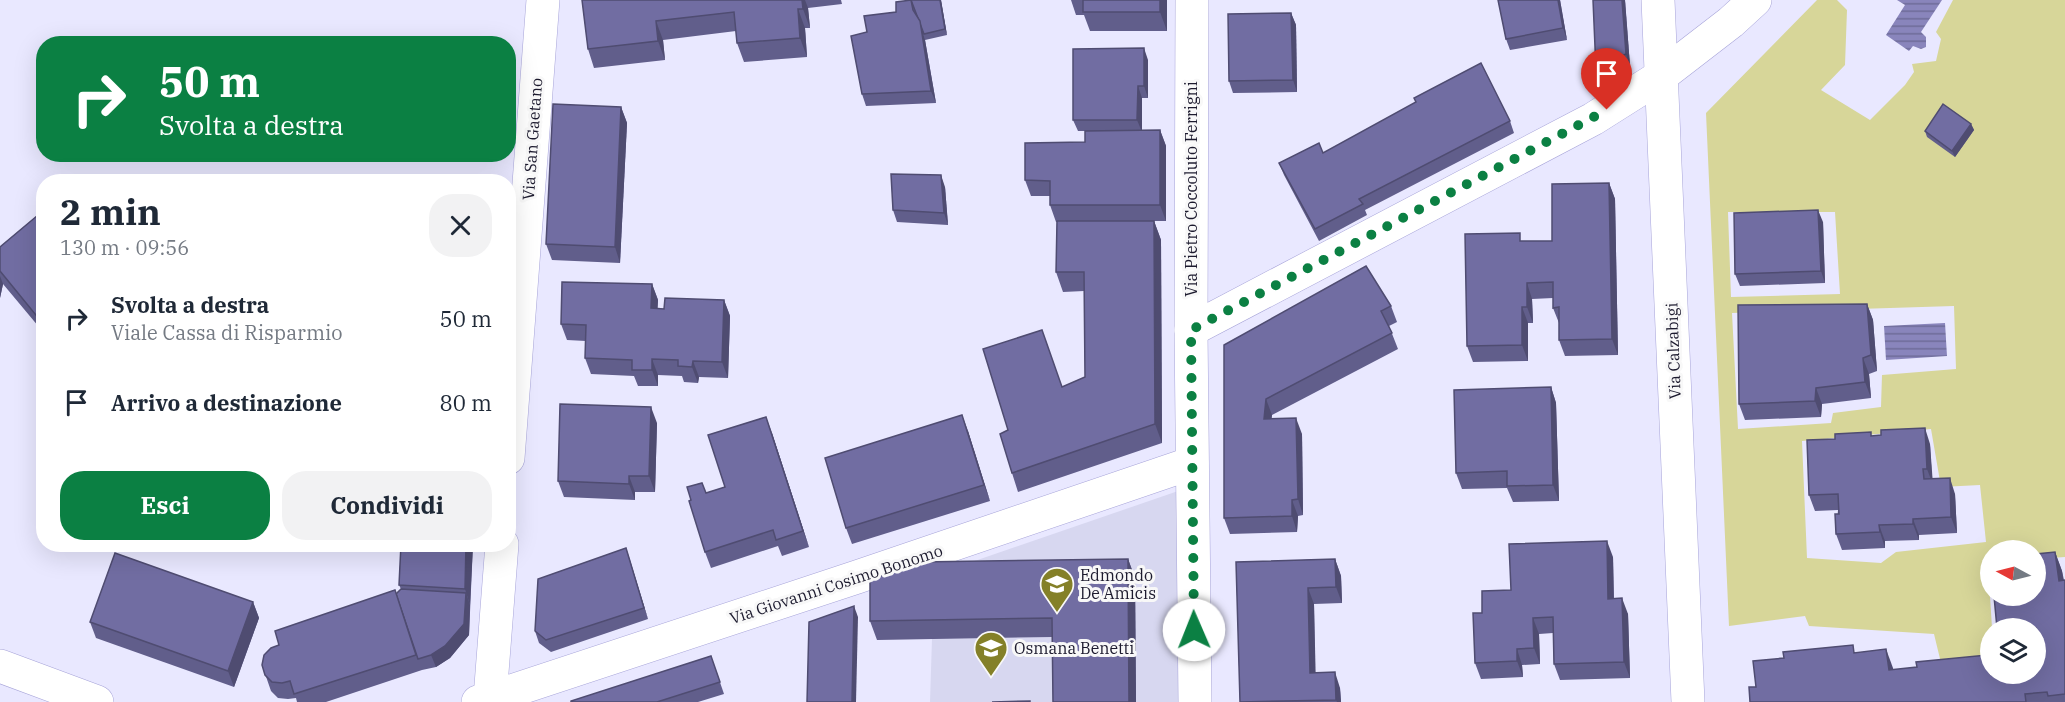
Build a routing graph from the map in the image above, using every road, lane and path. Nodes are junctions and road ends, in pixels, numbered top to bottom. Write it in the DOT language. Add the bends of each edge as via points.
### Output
graph roads {
  1 [pos="543,0"];
  2 [pos="1192,0"];
  3 [pos="1658,0"];
  4 [pos="1755,0"];
  5 [pos="1661,76"];
  6 [pos="1191,330"];
  7 [pos="516,353"];
  8 [pos="1192,463"];
  9 [pos="501,552"];
  10 [pos="0,666"];
  11 [pos="484,700"];
  12 [pos="97,702"];
  13 [pos="1195,702"];
  14 [pos="1688,702"];
  1 -- 7 [label="street, Via San Gaetano"];
  2 -- 6 [label="street, Via Pietro Coccoluto Ferrigni" via="1178,41"];
  3 -- 5 [label="street, Via Calzabigi"];
  4 -- 5 [label="street"];
  5 -- 6 [label="street" via="1593,119"];
  5 -- 14 [label="street, Via Calzabigi"];
  6 -- 8 [label="street, Via Pietro Coccoluto Ferrigni"];
  8 -- 11 [label="street, Via Giovanni Cosimo Bonomo"];
  8 -- 13 [label="street, Via Pietro Coccoluto Ferrigni"];
  9 -- 11 [label="street"];
  10 -- 12 [label="street"];
}
